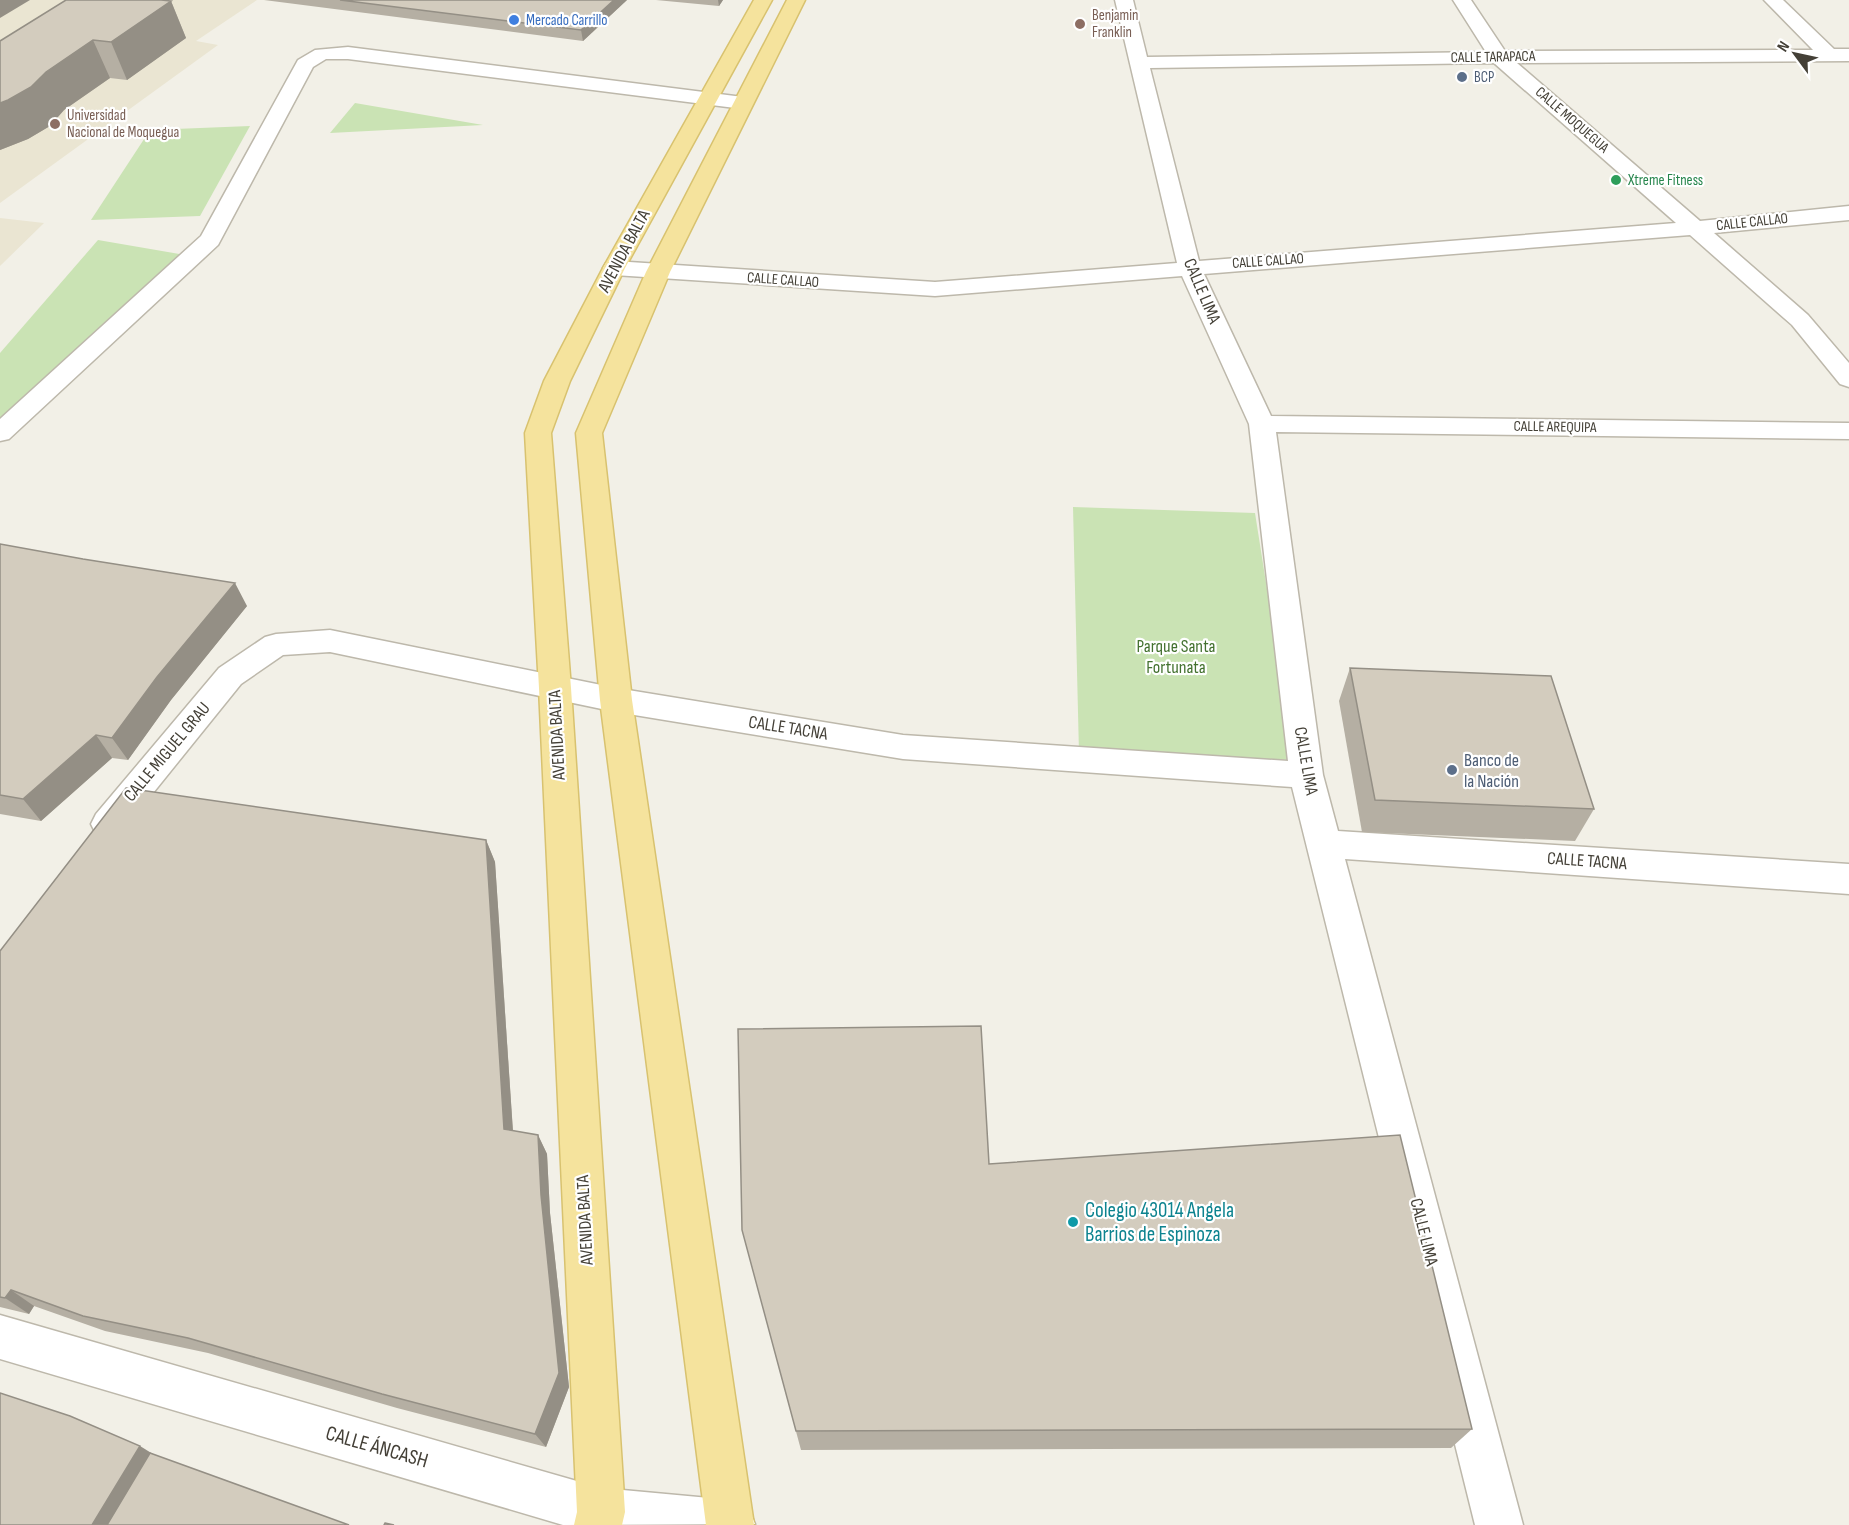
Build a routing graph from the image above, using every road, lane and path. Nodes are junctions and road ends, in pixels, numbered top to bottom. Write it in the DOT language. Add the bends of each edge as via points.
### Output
graph roads {
  1 [pos="763,0"];
  2 [pos="795,0"];
  3 [pos="1124,0"];
  4 [pos="1462,0"];
  5 [pos="1773,0"];
  6 [pos="1830,55"];
  7 [pos="1849,55"];
  8 [pos="1499,57"];
  9 [pos="1138,63"];
  10 [pos="707,100"];
  11 [pos="743,103"];
  12 [pos="1849,213"];
  13 [pos="1695,228"];
  14 [pos="1189,267"];
  15 [pos="614,268"];
  16 [pos="658,272"];
  17 [pos="1849,379"];
  18 [pos="1262,424"];
  19 [pos="1849,430"];
  20 [pos="0,433"];
  21 [pos="276,645"];
  22 [pos="555,688"];
  23 [pos="615,700"];
  24 [pos="1306,776"];
  25 [pos="1325,844"];
  26 [pos="89,847"];
  27 [pos="1849,879"];
  28 [pos="0,1337"];
  29 [pos="599,1519"];
  30 [pos="740,1525"];
  31 [pos="1499,1525"];
  1 -- 10 [label="main road, AVENIDA BALTA"];
  2 -- 11 [label="main road"];
  3 -- 9 [label="street, CALLE LIMA"];
  4 -- 8 [label="street, CALLE MOQUEGUA"];
  5 -- 6 [label="street"];
  6 -- 7 [label="street, CALLE TARAPACA"];
  6 -- 8 [label="street, CALLE TARAPACA"];
  8 -- 9 [label="street, CALLE TARAPACA"];
  8 -- 13 [label="street, CALLE MOQUEGUA"];
  9 -- 14 [label="street, CALLE LIMA"];
  10 -- 11 [label="street"];
  10 -- 15 [label="main road, AVENIDA BALTA"];
  10 -- 20 [label="street" via="348,53 322,54 305,64 210,240"];
  11 -- 16 [label="main road"];
  12 -- 13 [label="street, CALLE CALLAO"];
  13 -- 14 [label="street, CALLE CALLAO"];
  13 -- 17 [label="street, CALLE MOQUEGUA" via="1800,320"];
  14 -- 16 [label="street, CALLE CALLAO" via="935,289"];
  14 -- 18 [label="street, CALLE LIMA"];
  15 -- 16 [label="street, CALLE CALLAO"];
  15 -- 22 [label="main road, AVENIDA BALTA" via="557,381 538,433"];
  16 -- 23 [label="main road" via="589,434"];
  18 -- 19 [label="street, CALLE AREQUIPA"];
  18 -- 24 [label="street, CALLE LIMA"];
  21 -- 22 [label="street, CALLE TACNA" via="330,641"];
  21 -- 26 [label="street, CALLE MIGUEL GRAU" via="230,676"];
  22 -- 23 [label="street, CALLE TACNA"];
  22 -- 29 [label="main road, AVENIDA BALTA"];
  23 -- 24 [label="street, CALLE TACNA" via="903,747"];
  23 -- 30 [label="main road"];
  24 -- 25 [label="street, CALLE LIMA"];
  25 -- 27 [label="street, CALLE TACNA"];
  25 -- 31 [label="street, CALLE LIMA"];
  28 -- 29 [label="street, CALLE ÁNCASH"];
  29 -- 30 [label="street, CALLE ÁNCASH"];
}
